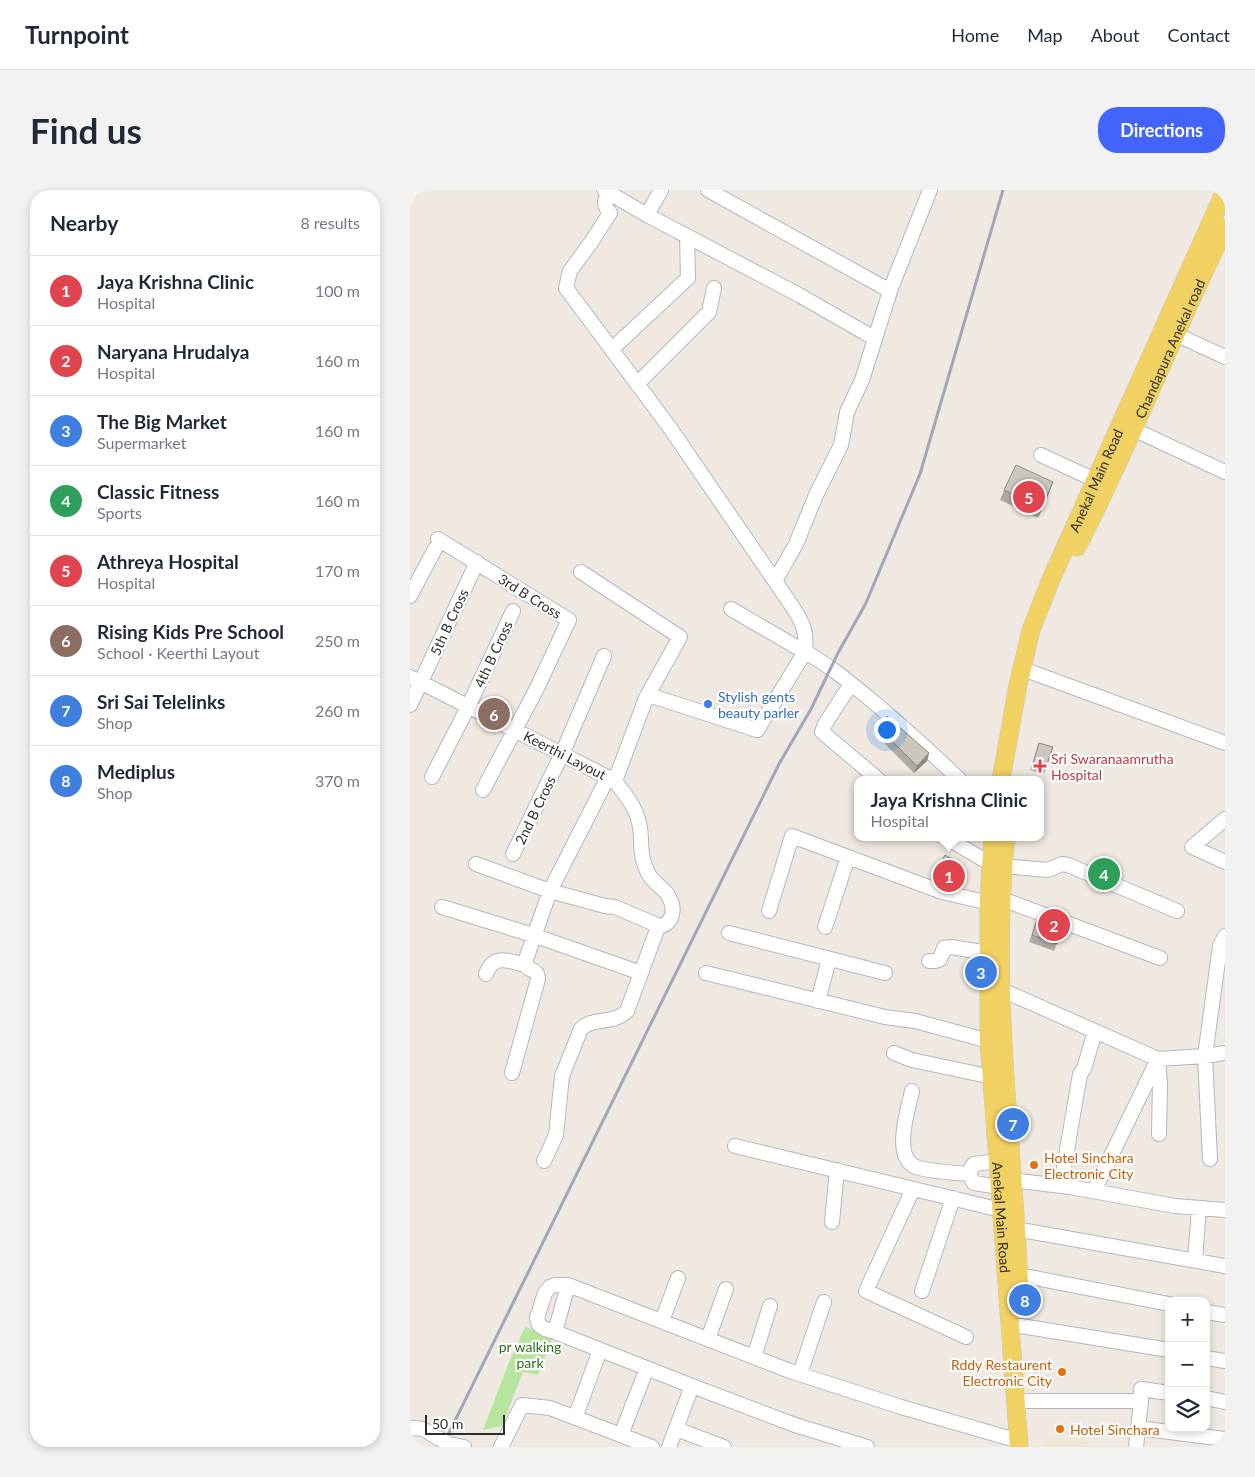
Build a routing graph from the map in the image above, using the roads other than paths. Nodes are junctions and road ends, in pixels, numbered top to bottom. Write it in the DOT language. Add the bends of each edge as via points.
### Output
graph roads {
  1 [pos="661,190"];
  2 [pos="708,190"];
  3 [pos="930,190"];
  4 [pos="607,191"];
  5 [pos="1225,191"];
  6 [pos="647,215"];
  7 [pos="1225,228"];
  8 [pos="687,236"];
  9 [pos="714,288"];
  10 [pos="891,288"];
  11 [pos="1175,334"];
  12 [pos="874,338"];
  13 [pos="612,349"];
  14 [pos="1225,357"];
  15 [pos="637,384"];
  16 [pos="1133,429"];
  17 [pos="1041,455"];
  18 [pos="1225,472"];
  19 [pos="1096,480"];
  20 [pos="477,562"];
  21 [pos="581,572"];
  22 [pos="775,581"];
  23 [pos="410,596"];
  24 [pos="730,609"];
  25 [pos="513,611"];
  26 [pos="805,652"];
  27 [pos="604,656"];
  28 [pos="1031,672"];
  29 [pos="415,680"];
  30 [pos="851,684"];
  31 [pos="651,698"];
  32 [pos="410,705"];
  33 [pos="468,707"];
  34 [pos="515,730"];
  35 [pos="1225,744"];
  36 [pos="562,754"];
  37 [pos="874,776"];
  38 [pos="956,776"];
  39 [pos="1002,776"];
  40 [pos="1014,776"];
  41 [pos="432,777"];
  42 [pos="612,779"];
  43 [pos="483,790"];
  44 [pos="1225,819"];
  45 [pos="953,841"];
  46 [pos="994,841"];
  47 [pos="1005,841"];
  48 [pos="513,854"];
  49 [pos="848,858"];
  50 [pos="1225,862"];
  51 [pos="476,864"];
  52 [pos="997,865"];
  53 [pos="550,891"];
  54 [pos="995,901"];
  55 [pos="442,907"];
  56 [pos="1177,910"];
  57 [pos="769,911"];
  58 [pos="825,927"];
  59 [pos="658,928"];
  60 [pos="729,933"];
  61 [pos="533,936"];
  62 [pos="1225,936"];
  63 [pos="988,953"];
  64 [pos="1160,958"];
  65 [pos="829,959"];
  66 [pos="928,961"];
  67 [pos="525,965"];
  68 [pos="641,973"];
  69 [pos="706,973"];
  70 [pos="886,973"];
  71 [pos="486,974"];
  72 [pos="1002,990"];
  73 [pos="818,1001"];
  74 [pos="1095,1031"];
  75 [pos="989,1041"];
  76 [pos="894,1053"];
  77 [pos="1225,1053"];
  78 [pos="1205,1056"];
  79 [pos="1158,1059"];
  80 [pos="512,1073"];
  81 [pos="998,1078"];
  82 [pos="912,1091"];
  83 [pos="1159,1134"];
  84 [pos="735,1146"];
  85 [pos="1210,1159"];
  86 [pos="544,1161"];
  87 [pos="998,1161"];
  88 [pos="836,1170"];
  89 [pos="970,1174"];
  90 [pos="1006,1183"];
  91 [pos="1061,1186"];
  92 [pos="913,1189"];
  93 [pos="1094,1191"];
  94 [pos="953,1198"];
  95 [pos="1199,1208"];
  96 [pos="1008,1210"];
  97 [pos="1225,1210"];
  98 [pos="832,1222"];
  99 [pos="1015,1229"];
  100 [pos="1195,1260"];
  101 [pos="1225,1266"];
  102 [pos="1019,1275"];
  103 [pos="678,1278"];
  104 [pos="568,1285"];
  105 [pos="726,1289"];
  106 [pos="922,1291"];
  107 [pos="824,1302"];
  108 [pos="1165,1303"];
  109 [pos="770,1306"];
  110 [pos="1210,1313"];
  111 [pos="1225,1315"];
  112 [pos="662,1322"];
  113 [pos="1021,1326"];
  114 [pos="555,1332"];
  115 [pos="966,1337"];
  116 [pos="708,1339"];
  117 [pos="1165,1349"];
  118 [pos="600,1350"];
  119 [pos="754,1357"];
  120 [pos="1210,1359"];
  121 [pos="1225,1361"];
  122 [pos="647,1368"];
  123 [pos="800,1374"];
  124 [pos="692,1386"];
  125 [pos="1165,1392"];
  126 [pos="1210,1399"];
  127 [pos="1026,1401"];
  128 [pos="1140,1401"];
  129 [pos="1225,1402"];
  130 [pos="575,1418"];
  131 [pos="1138,1428"];
  132 [pos="410,1429"];
  133 [pos="676,1429"];
  134 [pos="621,1435"];
  135 [pos="1225,1439"];
  136 [pos="1023,1445"];
  137 [pos="464,1447"];
  138 [pos="501,1447"];
  139 [pos="652,1447"];
  140 [pos="669,1447"];
  141 [pos="724,1447"];
  142 [pos="867,1447"];
  143 [pos="1136,1447"];
  1 -- 6 [label="street"];
  2 -- 10 [label="street" via="883,287"];
  3 -- 10 [label="street"];
  4 -- 6 [label="street"];
  4 -- 13 [label="street" via="604,200 610,212 570,271 566,288"];
  5 -- 19 [label="main road, Anekal Main Road"];
  6 -- 8 [label="street"];
  7 -- 11 [label="main road, Chandapura Anekal road"];
  8 -- 12 [label="street"];
  8 -- 13 [label="street" via="688,278"];
  9 -- 15 [label="street" via="709,312"];
  10 -- 12 [label="street"];
  11 -- 14 [label="street"];
  11 -- 16 [label="main road, Chandapura Anekal road"];
  12 -- 22 [label="street" via="862,380 847,412 841,445 796,544"];
  13 -- 15 [label="street"];
  15 -- 22 [label="street"];
  16 -- 18 [label="street"];
  16 -- 28 [label="main road, Chandapura Anekal road" via="1058,586"];
  17 -- 19 [label="street"];
  19 -- 39 [label="main road, Anekal Main Road" via="1031,630"];
  20 -- 23 [label="street, 3rd B Cross" via="437,544"];
  20 -- 29 [label="street, 5th B Cross"];
  20 -- 34 [label="street, 3rd B Cross" via="569,620"];
  21 -- 31 [label="street, Keerthi Layout" via="680,637"];
  22 -- 26 [label="street" via="802,620"];
  24 -- 26 [label="street"];
  25 -- 33 [label="street, 4th B Cross"];
  26 -- 30 [label="street"];
  26 -- 31 [label="street" via="757,730"];
  27 -- 36 [label="street, 2nd B Cross"];
  28 -- 35 [label="street"];
  28 -- 40 [label="main road, Chandapura Anekal road"];
  29 -- 32 [label="street, 5th B Cross"];
  29 -- 33 [label="street, Keerthi Layout"];
  30 -- 37 [label="street" via="822,732"];
  30 -- 38 [label="street"];
  31 -- 42 [label="street, Keerthi Layout"];
  33 -- 34 [label="street, Keerthi Layout"];
  33 -- 41 [label="street, 4th B Cross"];
  34 -- 36 [label="street, Keerthi Layout"];
  34 -- 43 [label="street"];
  36 -- 42 [label="street, Keerthi Layout"];
  36 -- 48 [label="street, 2nd B Cross"];
  42 -- 53 [label="street"];
  42 -- 59 [label="street" via="634,807 645,867 669,895 673,907 672,917 665,926"];
  44 -- 50 [label="street" via="1192,847"];
  45 -- 52 [label="street"];
  46 -- 52 [label="main road, Anekal Main Road"];
  47 -- 52 [label="main road"];
  49 -- 54 [label="street" via="942,892"];
  49 -- 57 [label="street" via="792,836"];
  49 -- 58 [label="street"];
  51 -- 53 [label="street"];
  52 -- 54 [label="main road, Anekal Main Road"];
  52 -- 56 [label="street" via="1048,870 1068,865"];
  53 -- 59 [label="street" via="615,907"];
  53 -- 61 [label="street"];
  54 -- 63 [label="main road, Anekal Main Road"];
  54 -- 64 [label="street"];
  54 -- 72 [label="main road" via="1000,931"];
  55 -- 61 [label="street"];
  59 -- 68 [label="street"];
  60 -- 65 [label="street"];
  61 -- 67 [label="street"];
  61 -- 68 [label="street"];
  62 -- 78 [label="street" via="1220,946"];
  63 -- 66 [label="street" via="951,947 944,948 940,959"];
  63 -- 75 [label="main road, Anekal Main Road"];
  65 -- 70 [label="street"];
  65 -- 73 [label="street"];
  67 -- 71 [label="street" via="499,960 493,962"];
  67 -- 80 [label="street" via="536,971 538,979"];
  68 -- 86 [label="street" via="627,1011 616,1019 592,1022 581,1029 562,1076 556,1136"];
  69 -- 73 [label="street"];
  72 -- 74 [label="street"];
  72 -- 81 [label="main road"];
  73 -- 75 [label="street" via="915,1021"];
  74 -- 79 [label="street"];
  74 -- 91 [label="street" via="1080,1074"];
  75 -- 81 [label="main road, Anekal Main Road"];
  76 -- 81 [label="street" via="912,1060"];
  77 -- 78 [label="street"];
  78 -- 79 [label="street"];
  78 -- 85 [label="street"];
  79 -- 83 [label="street"];
  79 -- 93 [label="street"];
  81 -- 87 [label="main road, Anekal Main Road"];
  81 -- 90 [label="main road"];
  82 -- 89 [label="street" via="904,1134 904,1152 908,1162 918,1168"];
  84 -- 88 [label="street"];
  87 -- 89 [label="street" via="974,1164"];
  87 -- 90 [label="main road, Anekal Main Road"];
  88 -- 92 [label="street"];
  88 -- 98 [label="street"];
  89 -- 90 [label="street" via="974,1183"];
  90 -- 91 [label="street"];
  90 -- 96 [label="main road, Anekal Main Road"];
  91 -- 93 [label="street"];
  92 -- 94 [label="street"];
  92 -- 115 [label="street" via="866,1291"];
  93 -- 95 [label="street"];
  94 -- 96 [label="street"];
  94 -- 106 [label="street"];
  95 -- 97 [label="street"];
  95 -- 100 [label="street"];
  96 -- 99 [label="main road"];
  96 -- 136 [label="main road, Anekal Main Road"];
  99 -- 100 [label="street"];
  99 -- 102 [label="main road"];
  100 -- 101 [label="street"];
  102 -- 108 [label="street"];
  102 -- 113 [label="main road"];
  103 -- 112 [label="street"];
  104 -- 112 [label="street"];
  104 -- 114 [label="street"];
  104 -- 114 [label="street" via="550,1287 537,1318 545,1330"];
  105 -- 116 [label="street"];
  107 -- 123 [label="street"];
  109 -- 119 [label="street"];
  110 -- 111 [label="street"];
  112 -- 116 [label="street"];
  113 -- 117 [label="street"];
  113 -- 127 [label="main road"];
  114 -- 118 [label="street"];
  116 -- 119 [label="street"];
  118 -- 122 [label="street"];
  118 -- 130 [label="street"];
  119 -- 123 [label="street"];
  120 -- 121 [label="street"];
  122 -- 124 [label="street"];
  122 -- 134 [label="street"];
  123 -- 136 [label="street"];
  124 -- 133 [label="street"];
  124 -- 142 [label="street" via="794,1425"];
  125 -- 128 [label="street" via="1141,1389"];
  126 -- 129 [label="street"];
  127 -- 128 [label="street"];
  127 -- 136 [label="main road"];
  128 -- 131 [label="street"];
  130 -- 134 [label="street"];
  130 -- 138 [label="street" via="550,1408 522,1405"];
  131 -- 135 [label="street"];
  131 -- 143 [label="street"];
  132 -- 137 [label="street" via="423,1429 444,1441"];
  133 -- 140 [label="street"];
  133 -- 141 [label="street"];
  134 -- 139 [label="street"];
}
